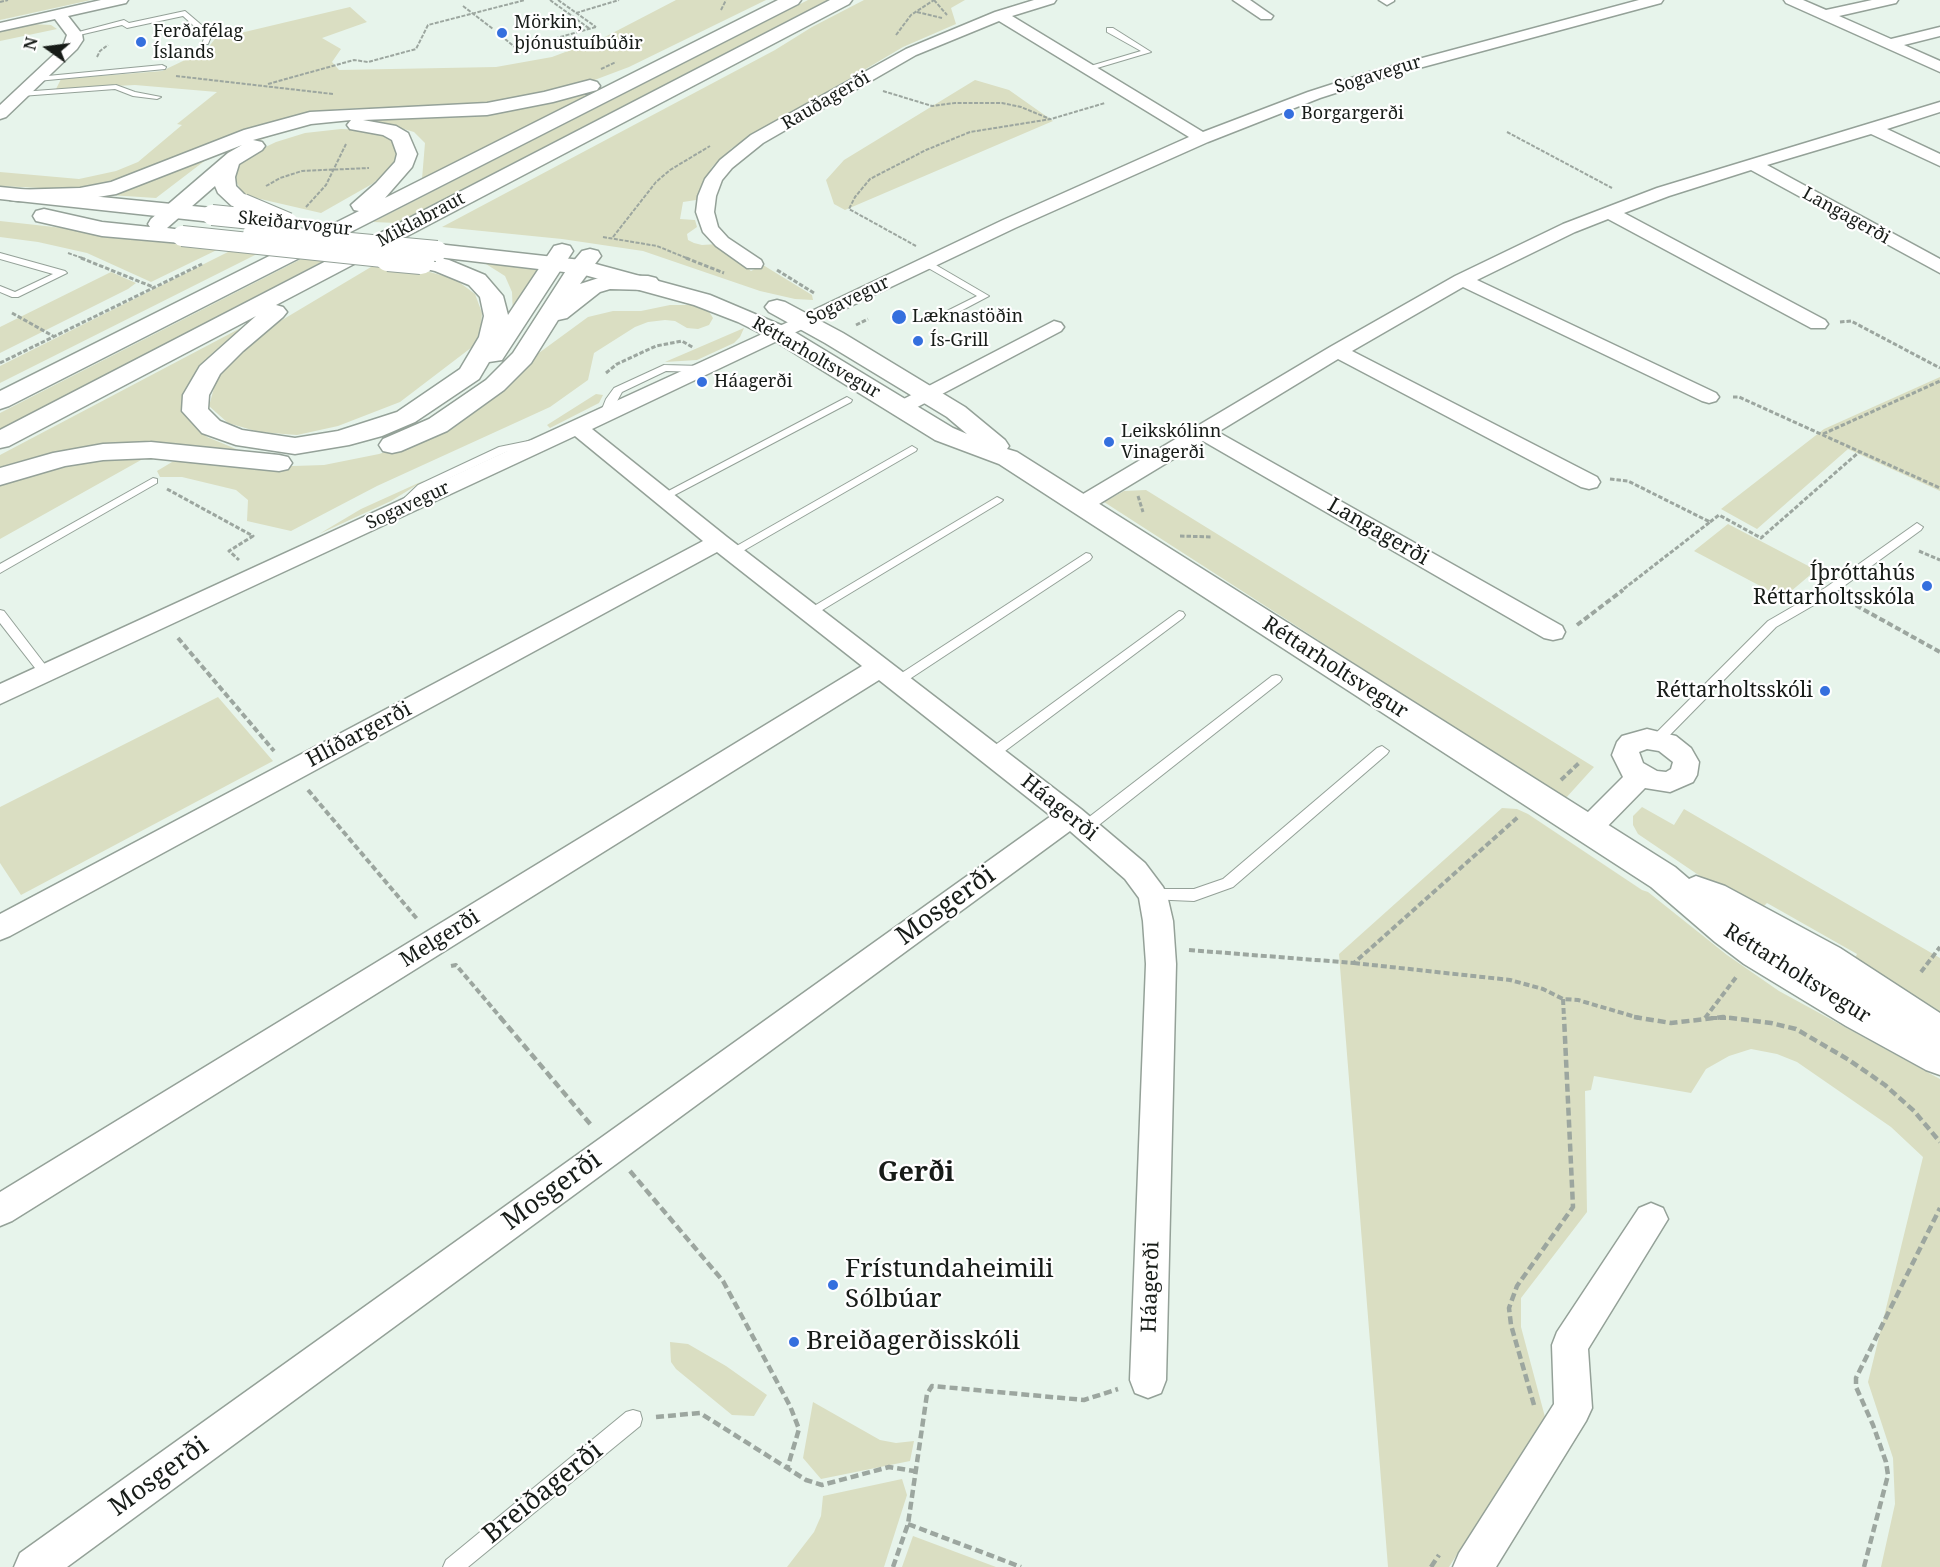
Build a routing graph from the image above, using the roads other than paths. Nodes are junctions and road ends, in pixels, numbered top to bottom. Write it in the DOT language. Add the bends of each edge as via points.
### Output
graph roads {
  1 [pos="121,0"];
  2 [pos="792,0"];
  3 [pos="843,0"];
  4 [pos="1049,0"];
  5 [pos="1239,0"];
  6 [pos="1656,0"];
  7 [pos="1791,0"];
  8 [pos="1891,0"];
  9 [pos="58,14"];
  10 [pos="1000,15"];
  11 [pos="1826,15"];
  12 [pos="1266,16"];
  13 [pos="0,27"];
  14 [pos="1110,30"];
  15 [pos="1940,31"];
  16 [pos="75,34"];
  17 [pos="205,42"];
  18 [pos="1890,44"];
  19 [pos="685,54"];
  20 [pos="162,67"];
  21 [pos="1940,67"];
  22 [pos="1090,69"];
  23 [pos="38,79"];
  24 [pos="21,94"];
  25 [pos="157,97"];
  26 [pos="1940,108"];
  27 [pos="0,114"];
  28 [pos="1872,128"];
  29 [pos="251,134"];
  30 [pos="1202,138"];
  31 [pos="1940,162"];
  32 [pos="230,163"];
  33 [pos="1752,164"];
  34 [pos="9,194"];
  35 [pos="0,212"];
  36 [pos="1608,212"];
  37 [pos="44,216"];
  38 [pos="157,216"];
  39 [pos="288,223"];
  40 [pos="187,232"];
  41 [pos="437,251"];
  42 [pos="588,253"];
  43 [pos="0,256"];
  44 [pos="348,258"];
  45 [pos="557,258"];
  46 [pos="750,261"];
  47 [pos="931,261"];
  48 [pos="270,264"];
  49 [pos="1940,267"];
  50 [pos="1461,280"];
  51 [pos="648,283"];
  52 [pos="0,289"];
  53 [pos="950,313"];
  54 [pos="804,322"];
  55 [pos="1818,324"];
  56 [pos="1054,327"];
  57 [pos="779,333"];
  58 [pos="539,334"];
  59 [pos="1337,351"];
  60 [pos="470,374"];
  61 [pos="927,394"];
  62 [pos="1709,397"];
  63 [pos="847,400"];
  64 [pos="0,402"];
  65 [pos="901,408"];
  66 [pos="577,427"];
  67 [pos="1203,432"];
  68 [pos="0,440"];
  69 [pos="912,449"];
  70 [pos="1008,458"];
  71 [pos="0,477"];
  72 [pos="153,481"];
  73 [pos="1589,482"];
  74 [pos="663,497"];
  75 [pos="997,500"];
  76 [pos="1081,505"];
  77 [pos="1917,527"];
  78 [pos="726,547"];
  79 [pos="1086,557"];
  80 [pos="0,570"];
  81 [pos="810,612"];
  82 [pos="0,614"];
  83 [pos="1179,615"];
  84 [pos="1553,632"];
  85 [pos="46,674"];
  86 [pos="889,674"];
  87 [pos="1276,679"];
  88 [pos="0,695"];
  89 [pos="1657,740"];
  90 [pos="1382,751"];
  91 [pos="992,754"];
  92 [pos="1641,776"];
  93 [pos="1078,822"];
  94 [pos="1588,829"];
  95 [pos="1663,877"];
  96 [pos="1153,895"];
  97 [pos="0,928"];
  98 [pos="1940,1033"];
  99 [pos="1940,1058"];
  100 [pos="0,1210"];
  101 [pos="1651,1219"];
  102 [pos="1148,1380"];
  103 [pos="633,1419"];
  104 [pos="1459,1557"];
  105 [pos="34,1567"];
  106 [pos="453,1567"];
  1 -- 9 [label="street"];
  2 -- 19 [label="main road, Miklabraut"];
  3 -- 44 [label="main road, Miklabraut"];
  4 -- 10 [label="street, Rauðagerði"];
  5 -- 12 [label="street"];
  6 -- 30 [label="street, Sogavegur" via="1376,75"];
  7 -- 11 [label="street"];
  8 -- 11 [label="street"];
  9 -- 13 [label="street"];
  9 -- 16 [label="street"];
  10 -- 22 [label="street"];
  10 -- 46 [label="street, Rauðagerði" via="901,58 757,139 726,164 714,179 705,212 709,228"];
  11 -- 18 [label="street"];
  14 -- 22 [label="lane" via="1147,52"];
  15 -- 18 [label="street"];
  16 -- 17 [label="lane" via="185,13 209,36"];
  16 -- 23 [label="street" via="69,49"];
  18 -- 21 [label="street"];
  19 -- 29 [label="main road" via="593,85 514,105 339,114"];
  19 -- 48 [label="main road, Miklabraut"];
  20 -- 23 [label="lane"];
  22 -- 30 [label="street"];
  23 -- 24 [label="street"];
  24 -- 25 [label="lane" via="116,87"];
  24 -- 27 [label="street"];
  26 -- 28 [label="street"];
  28 -- 31 [label="street"];
  28 -- 33 [label="street"];
  29 -- 34 [label="main road" via="116,189 80,194"];
  29 -- 38 [label="main road" via="226,148"];
  30 -- 47 [label="street, Sogavegur"];
  32 -- 38 [label="main road"];
  32 -- 39 [label="main road, bridge" via="224,177 226,188 243,204"];
  32 -- 48 [label="main road" via="276,136 315,127 375,127 401,137 405,146 405,163 384,188 352,213"];
  33 -- 36 [label="street"];
  33 -- 49 [label="street, Langagerði"];
  34 -- 38 [label="main road, Skeiðarvogur"];
  35 -- 37 [label="main road, Skeiðarvogur"];
  36 -- 50 [label="street"];
  36 -- 55 [label="street"];
  37 -- 38 [label="main road, Skeiðarvogur"];
  37 -- 40 [label="main road" via="102,228"];
  38 -- 39 [label="main road, Skeiðarvogur, bridge" via="212,214"];
  38 -- 40 [label="main road, Skeiðarvogur"];
  39 -- 41 [label="main road, Skeiðarvogur"];
  40 -- 41 [label="main road, bridge"];
  41 -- 45 [label="main road, Skeiðarvogur"];
  41 -- 60 [label="main road" via="458,271 477,280 491,296 496,316 491,337"];
  42 -- 45 [label="main road, Skeiðarvogur"];
  42 -- 51 [label="main road, Réttarholtsvegur"];
  42 -- 54 [label="main road, Réttarholtsvegur" via="750,298"];
  42 -- 58 [label="main road"];
  43 -- 52 [label="lane" via="62,273 15,295"];
  44 -- 60 [label="main road" via="279,309 209,371 196,395 195,411 212,428 236,437 295,446 340,439 406,417"];
  44 -- 68 [label="main road, Miklabraut"];
  45 -- 60 [label="main road" via="499,348 488,362"];
  47 -- 53 [label="lane" via="984,296"];
  47 -- 54 [label="street, Sogavegur"];
  48 -- 64 [label="main road, Miklabraut"];
  50 -- 59 [label="street"];
  50 -- 62 [label="street"];
  51 -- 57 [label="main road, Réttarholtsvegur" via="735,312"];
  51 -- 58 [label="main road" via="616,282 592,287"];
  54 -- 57 [label="street, Sogavegur"];
  54 -- 61 [label="main road, Réttarholtsvegur"];
  56 -- 61 [label="street"];
  57 -- 65 [label="main road, Réttarholtsvegur"];
  57 -- 66 [label="street, Sogavegur"];
  58 -- 71 [label="main road" via="495,385 463,408 413,438 376,450 342,458 267,464 152,450 103,452"];
  59 -- 67 [label="street"];
  59 -- 73 [label="street"];
  61 -- 65 [label="street"];
  61 -- 70 [label="main road, Réttarholtsvegur" via="971,423"];
  63 -- 74 [label="lane"];
  65 -- 70 [label="main road, Réttarholtsvegur" via="944,434"];
  66 -- 74 [label="street, Háagerði"];
  66 -- 85 [label="street, Sogavegur"];
  67 -- 76 [label="street"];
  67 -- 84 [label="street, Langagerði"];
  69 -- 78 [label="lane"];
  70 -- 76 [label="main road, Réttarholtsvegur"];
  72 -- 80 [label="lane"];
  74 -- 78 [label="street, Háagerði"];
  75 -- 81 [label="lane"];
  76 -- 94 [label="main road, Réttarholtsvegur"];
  77 -- 89 [label="lane" via="1829,591 1772,624"];
  78 -- 81 [label="street, Háagerði"];
  78 -- 97 [label="street, Hlíðargerði"];
  79 -- 86 [label="lane"];
  81 -- 86 [label="street, Háagerði"];
  82 -- 85 [label="lane"];
  83 -- 91 [label="lane"];
  85 -- 88 [label="street, Sogavegur"];
  86 -- 91 [label="street, Háagerði"];
  86 -- 100 [label="street, Melgerði"];
  87 -- 93 [label="lane"];
  89 -- 92 [label="street" via="1638,740 1626,749 1627,762"];
  89 -- 92 [label="street" via="1682,755 1686,762 1684,775 1670,782"];
  90 -- 96 [label="lane" via="1228,883 1194,895"];
  91 -- 93 [label="street, Háagerði"];
  92 -- 94 [label="street"];
  93 -- 96 [label="street, Háagerði" via="1135,871"];
  93 -- 105 [label="street, Mosgerði"];
  94 -- 95 [label="main road, Réttarholtsvegur"];
  95 -- 98 [label="main road, Réttarholtsvegur" via="1713,897 1818,954"];
  95 -- 99 [label="main road, Réttarholtsvegur" via="1757,953 1839,1004"];
  96 -- 102 [label="street, Háagerði" via="1160,948"];
  101 -- 104 [label="street" via="1570,1345 1573,1408"];
  103 -- 106 [label="lane, Breiðagerði"];
}
